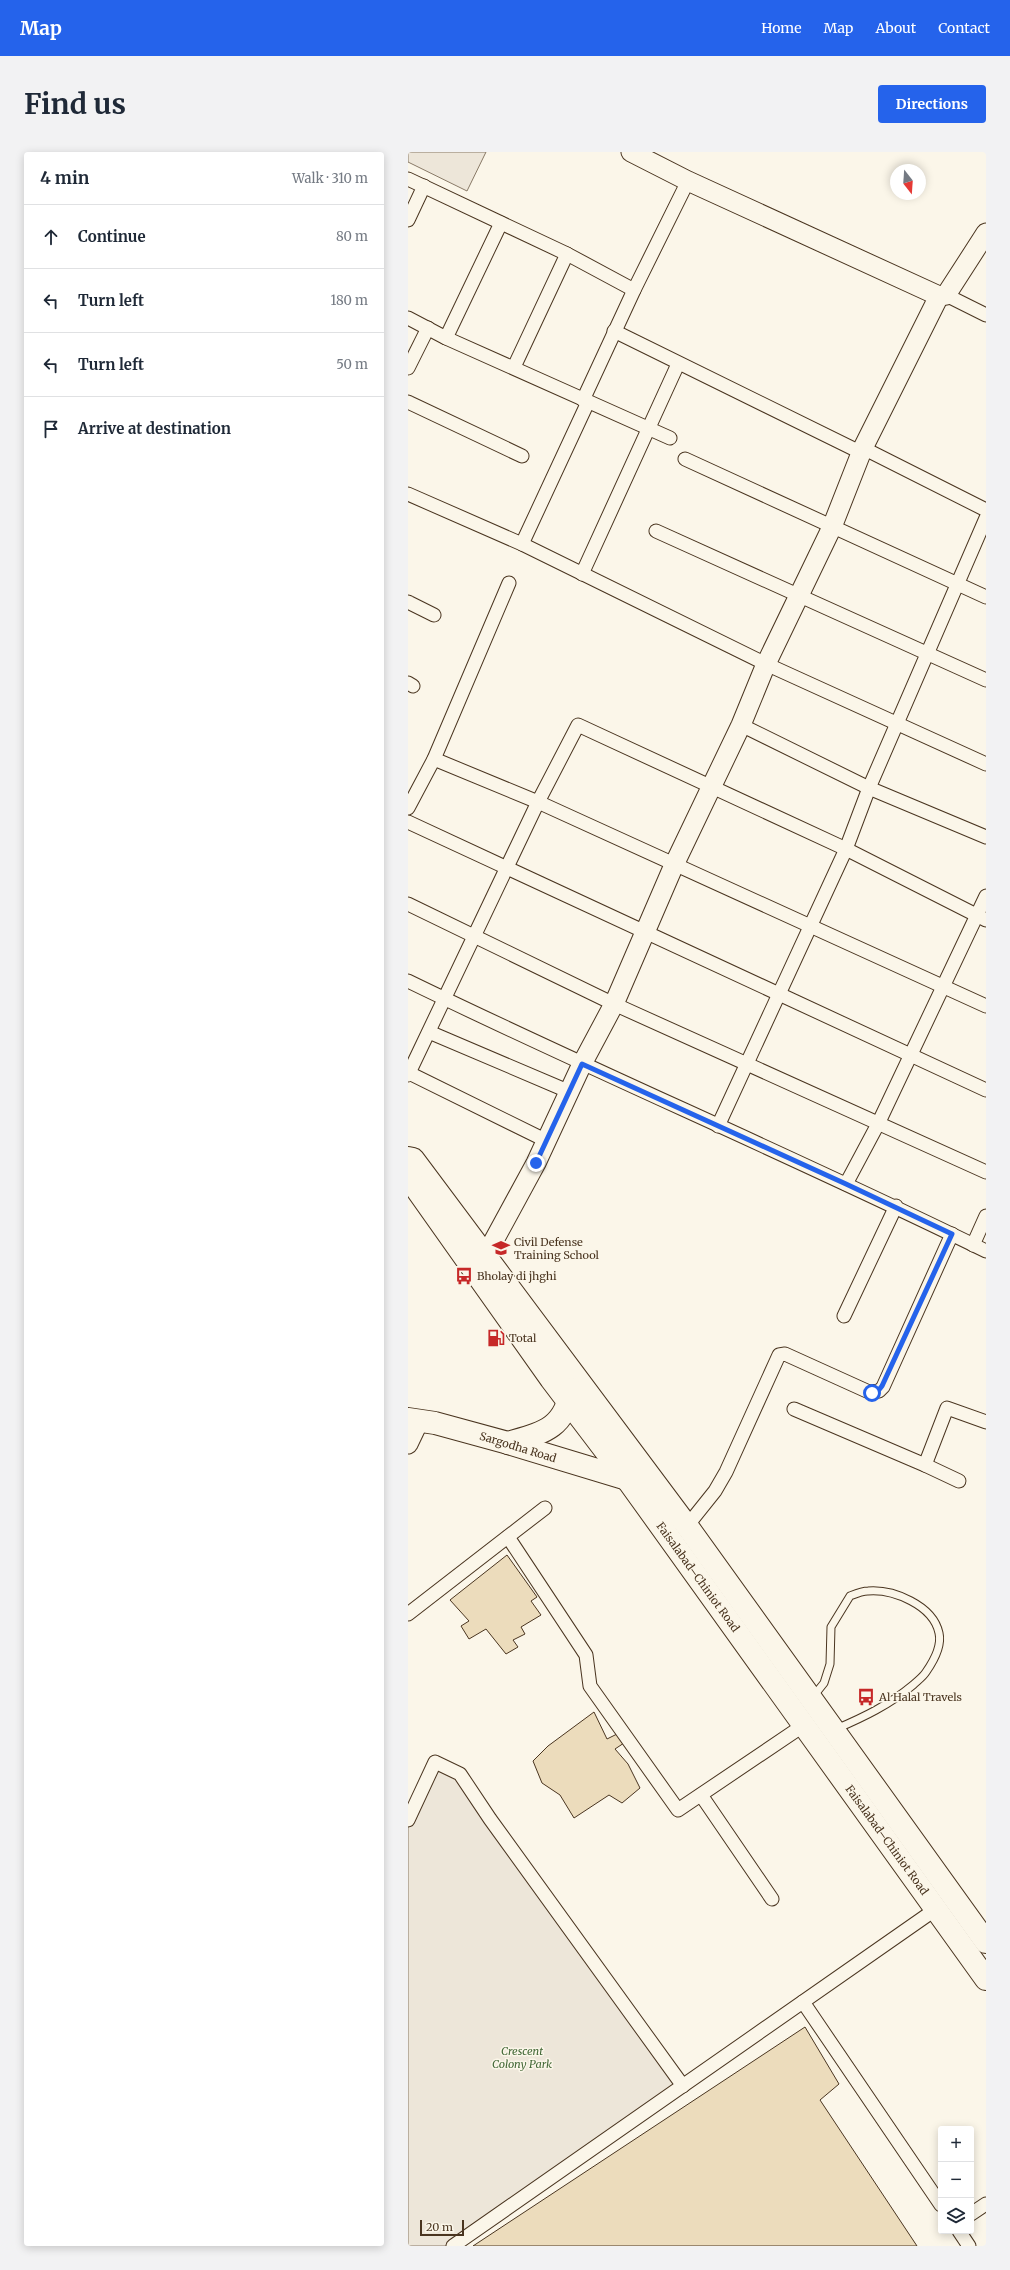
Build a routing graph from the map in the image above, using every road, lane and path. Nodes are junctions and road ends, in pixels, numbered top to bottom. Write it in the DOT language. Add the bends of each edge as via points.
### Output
graph roads {
  1 [pos="631,152"];
  2 [pos="408,179"];
  3 [pos="688,181"];
  4 [pos="424,186"];
  5 [pos="408,220"];
  6 [pos="501,223"];
  7 [pos="986,233"];
  8 [pos="566,254"];
  9 [pos="634,290"];
  10 [pos="943,295"];
  11 [pos="986,315"];
  12 [pos="408,318"];
  13 [pos="428,328"];
  14 [pos="614,331"];
  15 [pos="446,338"];
  16 [pos="678,364"];
  17 [pos="514,367"];
  18 [pos="408,368"];
  19 [pos="586,401"];
  20 [pos="408,402"];
  21 [pos="648,428"];
  22 [pos="670,438"];
  23 [pos="862,450"];
  24 [pos="522,456"];
  25 [pos="685,459"];
  26 [pos="408,494"];
  27 [pos="986,510"];
  28 [pos="986,518"];
  29 [pos="832,526"];
  30 [pos="656,531"];
  31 [pos="522,544"];
  32 [pos="582,574"];
  33 [pos="509,583"];
  34 [pos="959,584"];
  35 [pos="799,596"];
  36 [pos="986,597"];
  37 [pos="408,602"];
  38 [pos="434,615"];
  39 [pos="928,654"];
  40 [pos="766,664"];
  41 [pos="986,680"];
  42 [pos="897,722"];
  43 [pos="741,725"];
  44 [pos="434,759"];
  45 [pos="986,764"];
  46 [pos="712,788"];
  47 [pos="869,788"];
  48 [pos="538,802"];
  49 [pos="408,808"];
  50 [pos="408,822"];
  51 [pos="986,837"];
  52 [pos="846,849"];
  53 [pos="674,865"];
  54 [pos="508,869"];
  55 [pos="986,896"];
  56 [pos="408,904"];
  57 [pos="981,918"];
  58 [pos="809,927"];
  59 [pos="645,932"];
  60 [pos="475,937"];
  61 [pos="408,980"];
  62 [pos="943,985"];
  63 [pos="777,995"];
  64 [pos="444,998"];
  65 [pos="614,1004"];
  66 [pos="986,1006"];
  67 [pos="429,1032"];
  68 [pos="910,1055"];
  69 [pos="746,1063"];
  70 [pos="582,1064"];
  71 [pos="408,1074"];
  72 [pos="986,1090"];
  73 [pos="570,1092"];
  74 [pos="878,1124"];
  75 [pos="718,1126"];
  76 [pos="546,1142"];
  77 [pos="410,1165"];
  78 [pos="986,1172"];
  79 [pos="846,1184"];
  80 [pos="896,1206"];
  81 [pos="986,1216"];
  82 [pos="952,1234"];
  83 [pos="973,1245"];
  84 [pos="986,1251"];
  85 [pos="486,1255"];
  86 [pos="844,1316"];
  87 [pos="573,1372"];
  88 [pos="569,1402"];
  89 [pos="794,1409"];
  90 [pos="413,1420"];
  91 [pos="986,1422"];
  92 [pos="508,1443"];
  93 [pos="408,1444"];
  94 [pos="925,1465"];
  95 [pos="627,1479"];
  96 [pos="959,1481"];
  97 [pos="545,1508"];
  98 [pos="687,1526"];
  99 [pos="508,1537"];
  100 [pos="408,1614"];
  101 [pos="812,1698"];
  102 [pos="821,1733"];
  103 [pos="701,1795"];
  104 [pos="408,1820"];
  105 [pos="772,1899"];
  106 [pos="936,1910"];
  107 [pos="986,1942"];
  108 [pos="986,1979"];
  109 [pos="803,2002"];
  110 [pos="683,2086"];
  111 [pos="938,2201"];
  112 [pos="986,2204"];
  113 [pos="974,2212"];
  114 [pos="961,2234"];
  115 [pos="453,2246"];
  116 [pos="969,2246"];
  1 -- 3 [label="street"];
  2 -- 4 [label="street"];
  3 -- 9 [label="street"];
  3 -- 10 [label="street"];
  4 -- 5 [label="street"];
  4 -- 6 [label="street"];
  6 -- 8 [label="street"];
  6 -- 15 [label="street"];
  7 -- 10 [label="street"];
  8 -- 9 [label="street"];
  8 -- 17 [label="street"];
  9 -- 14 [label="street"];
  10 -- 11 [label="street"];
  10 -- 23 [label="street"];
  12 -- 13 [label="street"];
  13 -- 15 [label="street"];
  13 -- 18 [label="street"];
  14 -- 16 [label="street"];
  14 -- 19 [label="street"];
  15 -- 17 [label="street"];
  16 -- 21 [label="street"];
  16 -- 23 [label="street"];
  17 -- 19 [label="street"];
  19 -- 21 [label="street"];
  19 -- 31 [label="street"];
  20 -- 24 [label="street"];
  21 -- 22 [label="street"];
  21 -- 32 [label="street"];
  23 -- 27 [label="street"];
  23 -- 29 [label="street"];
  25 -- 29 [label="street"];
  26 -- 31 [label="street"];
  28 -- 34 [label="street"];
  29 -- 34 [label="street"];
  29 -- 35 [label="street"];
  30 -- 35 [label="street"];
  31 -- 32 [label="street"];
  32 -- 40 [label="street"];
  33 -- 44 [label="street"];
  34 -- 36 [label="street"];
  34 -- 39 [label="street"];
  35 -- 39 [label="street"];
  35 -- 40 [label="street"];
  37 -- 38 [label="street"];
  39 -- 41 [label="street"];
  39 -- 42 [label="street"];
  40 -- 42 [label="street"];
  40 -- 43 [label="street"];
  42 -- 45 [label="street"];
  42 -- 47 [label="street"];
  43 -- 46 [label="street"];
  43 -- 47 [label="street"];
  44 -- 48 [label="street"];
  44 -- 49 [label="street"];
  46 -- 48 [label="street" via="578,725"];
  46 -- 52 [label="street"];
  46 -- 53 [label="street"];
  47 -- 51 [label="street"];
  47 -- 52 [label="street"];
  48 -- 53 [label="street"];
  48 -- 54 [label="street"];
  50 -- 54 [label="street"];
  52 -- 57 [label="street"];
  52 -- 58 [label="street"];
  53 -- 58 [label="street"];
  53 -- 59 [label="street"];
  54 -- 59 [label="street"];
  54 -- 60 [label="street"];
  55 -- 57 [label="street"];
  56 -- 60 [label="street"];
  57 -- 62 [label="street"];
  58 -- 62 [label="street"];
  58 -- 63 [label="street"];
  59 -- 63 [label="street"];
  59 -- 65 [label="street"];
  60 -- 64 [label="street"];
  60 -- 65 [label="street"];
  61 -- 64 [label="street"];
  62 -- 66 [label="street"];
  62 -- 68 [label="street"];
  63 -- 68 [label="street"];
  63 -- 69 [label="street"];
  64 -- 67 [label="street"];
  64 -- 70 [label="street"];
  65 -- 69 [label="street"];
  65 -- 70 [label="street"];
  67 -- 71 [label="street"];
  67 -- 73 [label="street"];
  68 -- 72 [label="street"];
  68 -- 74 [label="street"];
  69 -- 74 [label="street"];
  69 -- 75 [label="street"];
  70 -- 73 [label="street"];
  70 -- 75 [label="street"];
  71 -- 76 [label="street"];
  73 -- 76 [label="street"];
  74 -- 78 [label="street"];
  74 -- 79 [label="street"];
  75 -- 79 [label="street"];
  76 -- 85 [label="street"];
  77 -- 85 [label="highway, Faisalabad–Chiniot Road"];
  77 -- 88 [label="highway, Faisalabad–Chiniot Road"];
  79 -- 80 [label="street"];
  80 -- 82 [label="street"];
  80 -- 86 [label="street"];
  81 -- 83 [label="street"];
  82 -- 83 [label="street"];
  82 -- 98 [label="street" via="878,1391 869,1392 785,1354 779,1355 726,1472 715,1491"];
  83 -- 84 [label="street"];
  85 -- 87 [label="highway, Faisalabad–Chiniot Road"];
  87 -- 88 [label="highway"];
  87 -- 98 [label="highway, Faisalabad–Chiniot Road"];
  88 -- 92 [label="highway" via="563,1415 550,1428"];
  88 -- 95 [label="highway, Faisalabad–Chiniot Road"];
  89 -- 94 [label="street"];
  90 -- 92 [label="highway, Sargodha Road" via="436,1423"];
  90 -- 93 [label="street"];
  91 -- 94 [label="street" via="948,1408"];
  92 -- 95 [label="highway, Sargodha Road"];
  94 -- 96 [label="street"];
  95 -- 102 [label="highway, Faisalabad–Chiniot Road"];
  97 -- 99 [label="street"];
  98 -- 101 [label="highway, Faisalabad–Chiniot Road"];
  99 -- 100 [label="street"];
  99 -- 103 [label="street" via="586,1655 590,1686 678,1810"];
  101 -- 102 [label="highway, Faisalabad–Chiniot Road"];
  101 -- 102 [label="lane" via="824,1683 830,1664 831,1627 850,1596 867,1591 886,1592 910,1600 931,1616 939,1633 938,1650 925,1674 878,1711"];
  102 -- 103 [label="street"];
  102 -- 106 [label="highway, Faisalabad–Chiniot Road"];
  102 -- 107 [label="highway, Faisalabad–Chiniot Road"];
  103 -- 105 [label="street"];
  104 -- 110 [label="street" via="435,1762 460,1774"];
  106 -- 108 [label="highway, Faisalabad–Chiniot Road"];
  106 -- 109 [label="street"];
  109 -- 110 [label="street"];
  109 -- 111 [label="street"];
  110 -- 115 [label="street"];
  112 -- 113 [label="street"];
  114 -- 116 [label="street"];
}
